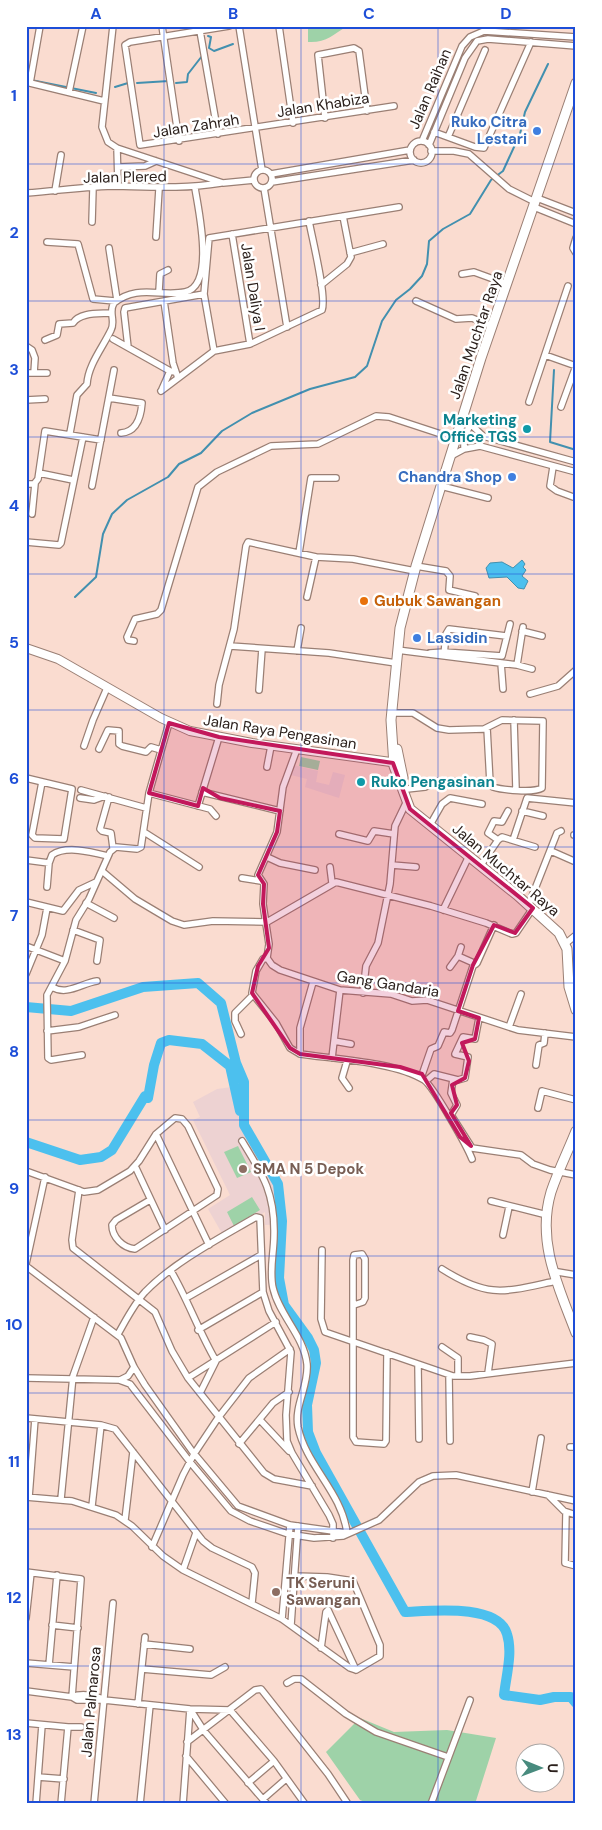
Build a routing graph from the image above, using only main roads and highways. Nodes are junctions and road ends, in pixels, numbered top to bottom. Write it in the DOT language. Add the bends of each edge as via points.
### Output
graph roads {
  1 [pos="575,86"];
  2 [pos="26,649"];
  3 [pos="396,763"];
  4 [pos="570,961"];
  5 [pos="576,1010"];
  6 [pos="576,1131"];
  7 [pos="574,1322"];
  8 [pos="576,1333"];
  1 -- 3 [label="highway, Jalan Muchtar Raya" via="492,326 401,619 392,715"];
  2 -- 3 [label="main road, Jalan Raya Pengasinan" via="58,659 170,723 219,738"];
  3 -- 4 [label="highway, Jalan Muchtar Raya" via="410,809 554,927 565,944"];
  4 -- 5 [label="highway, Jalan Muchtar Raya" via="569,987"];
  6 -- 7 [label="highway" via="559,1172 547,1219 552,1271"];
  7 -- 8 [label="highway"];
}
